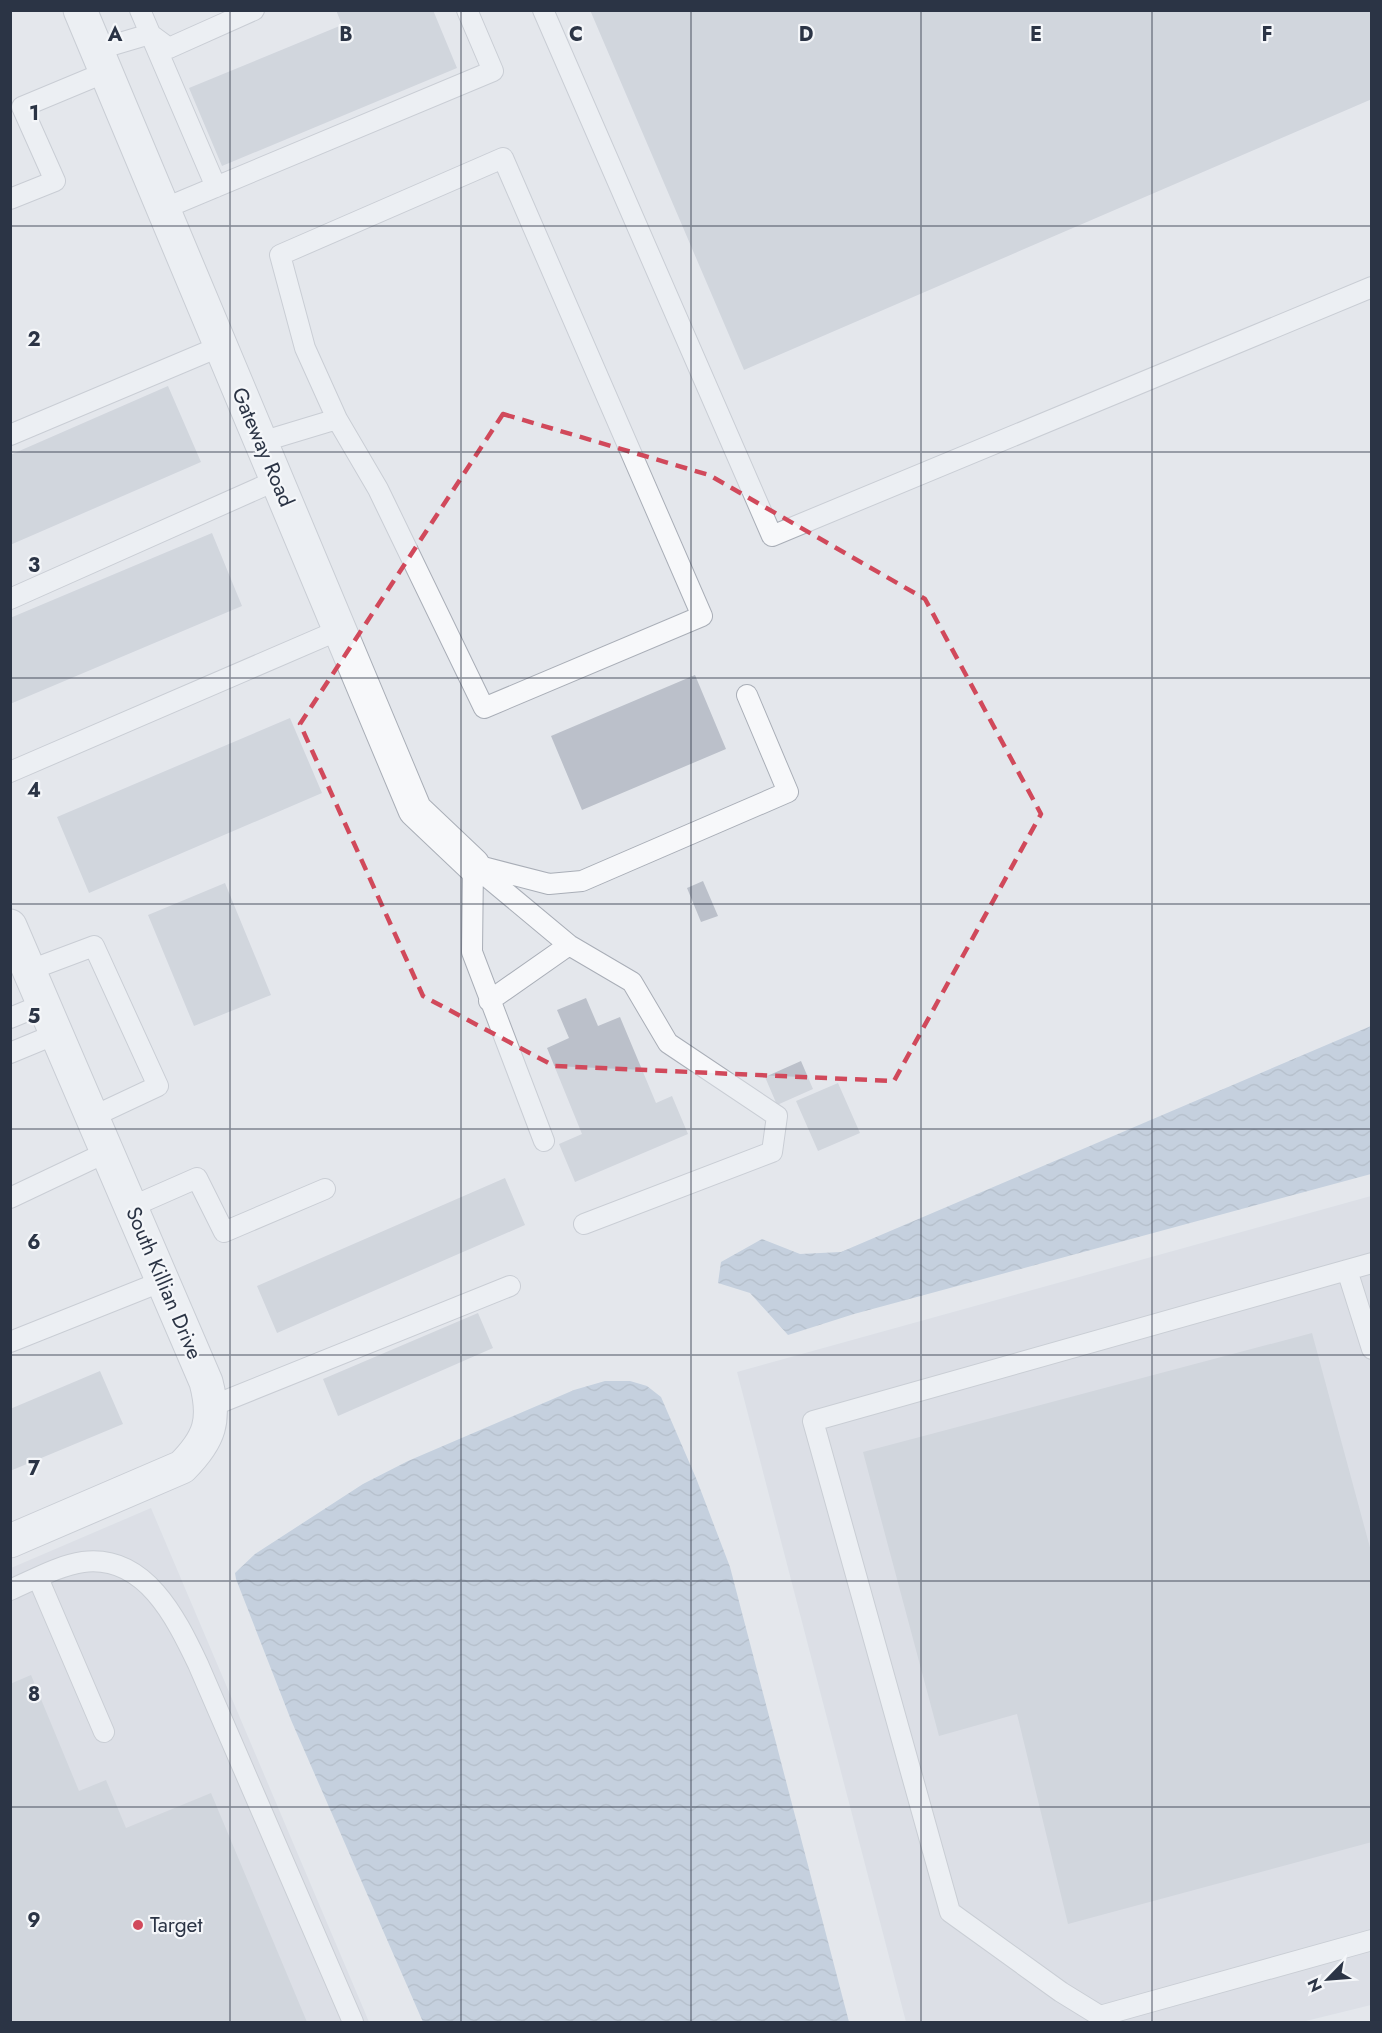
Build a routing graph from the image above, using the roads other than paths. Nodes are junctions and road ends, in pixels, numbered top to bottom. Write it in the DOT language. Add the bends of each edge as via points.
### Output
graph roads {
  1 [pos="80,10"];
  2 [pos="140,10"];
  3 [pos="254,10"];
  4 [pos="467,10"];
  5 [pos="543,10"];
  6 [pos="150,34"];
  7 [pos="101,61"];
  8 [pos="216,187"];
  9 [pos="10,200"];
  10 [pos="163,209"];
  11 [pos="1371,287"];
  12 [pos="221,346"];
  13 [pos="337,419"];
  14 [pos="10,435"];
  15 [pos="261,442"];
  16 [pos="277,480"];
  17 [pos="10,599"];
  18 [pos="339,630"];
  19 [pos="747,695"];
  20 [pos="10,772"];
  21 [pos="473,865"];
  22 [pos="10,926"];
  23 [pos="569,945"];
  24 [pos="30,970"];
  25 [pos="489,1001"];
  26 [pos="44,1004"];
  27 [pos="10,1018"];
  28 [pos="56,1034"];
  29 [pos="10,1053"];
  30 [pos="92,1117"];
  31 [pos="544,1141"];
  32 [pos="107,1152"];
  33 [pos="325,1190"];
  34 [pos="10,1198"];
  35 [pos="131,1206"];
  36 [pos="584,1224"];
  37 [pos="1371,1263"];
  38 [pos="1347,1270"];
  39 [pos="162,1281"];
  40 [pos="510,1286"];
  41 [pos="10,1342"];
  42 [pos="1371,1349"];
  43 [pos="212,1406"];
  44 [pos="10,1540"];
  45 [pos="38,1578"];
  46 [pos="10,1590"];
  47 [pos="104,1732"];
  48 [pos="1371,1940"];
  49 [pos="1101,2019"];
  50 [pos="353,2022"];
  1 -- 7 [label="street, Gateway Road"];
  2 -- 6 [label="lane"];
  3 -- 6 [label="lane" via="169,48"];
  4 -- 8 [label="lane" via="493,71"];
  5 -- 11 [label="lane" via="772,537"];
  6 -- 7 [label="lane"];
  6 -- 8 [label="lane"];
  7 -- 9 [label="lane" via="22,107 55,181"];
  7 -- 10 [label="street, Gateway Road"];
  8 -- 10 [label="lane"];
  10 -- 12 [label="street, Gateway Road"];
  12 -- 14 [label="lane"];
  12 -- 15 [label="street, Gateway Road"];
  13 -- 13 [label="lane" via="378,489 484,708 702,616 503,158 280,255 305,348"];
  13 -- 15 [label="lane"];
  15 -- 16 [label="street, Gateway Road"];
  16 -- 17 [label="lane"];
  16 -- 18 [label="street, Gateway Road"];
  18 -- 20 [label="lane"];
  18 -- 21 [label="street, Gateway Road" via="415,810"];
  19 -- 21 [label="lane" via="788,792 582,880 549,884"];
  21 -- 23 [label="lane"];
  21 -- 25 [label="lane" via="472,952"];
  22 -- 24 [label="street, South Killian Drive"];
  23 -- 25 [label="lane"];
  23 -- 36 [label="lane" via="632,982 668,1043 777,1116 772,1152"];
  24 -- 26 [label="street, South Killian Drive"];
  24 -- 30 [label="lane" via="94,946 158,1086"];
  25 -- 31 [label="lane"];
  26 -- 27 [label="lane"];
  26 -- 28 [label="street, South Killian Drive"];
  28 -- 29 [label="lane"];
  28 -- 30 [label="street, South Killian Drive"];
  30 -- 32 [label="street, South Killian Drive"];
  32 -- 34 [label="lane"];
  32 -- 35 [label="street, South Killian Drive"];
  33 -- 35 [label="lane" via="224,1232 197,1179"];
  35 -- 39 [label="street, South Killian Drive"];
  37 -- 38 [label="lane"];
  38 -- 42 [label="lane"];
  38 -- 49 [label="lane" via="813,1421 950,1912"];
  39 -- 41 [label="lane"];
  39 -- 43 [label="street, South Killian Drive" via="206,1382"];
  40 -- 43 [label="lane"];
  43 -- 44 [label="street, South Killian Drive" via="209,1429 199,1450 182,1467"];
  45 -- 46 [label="lane"];
  45 -- 47 [label="lane"];
  45 -- 50 [label="lane" via="82,1562 104,1561 129,1571 154,1589 176,1618"];
  48 -- 49 [label="lane"];
}
